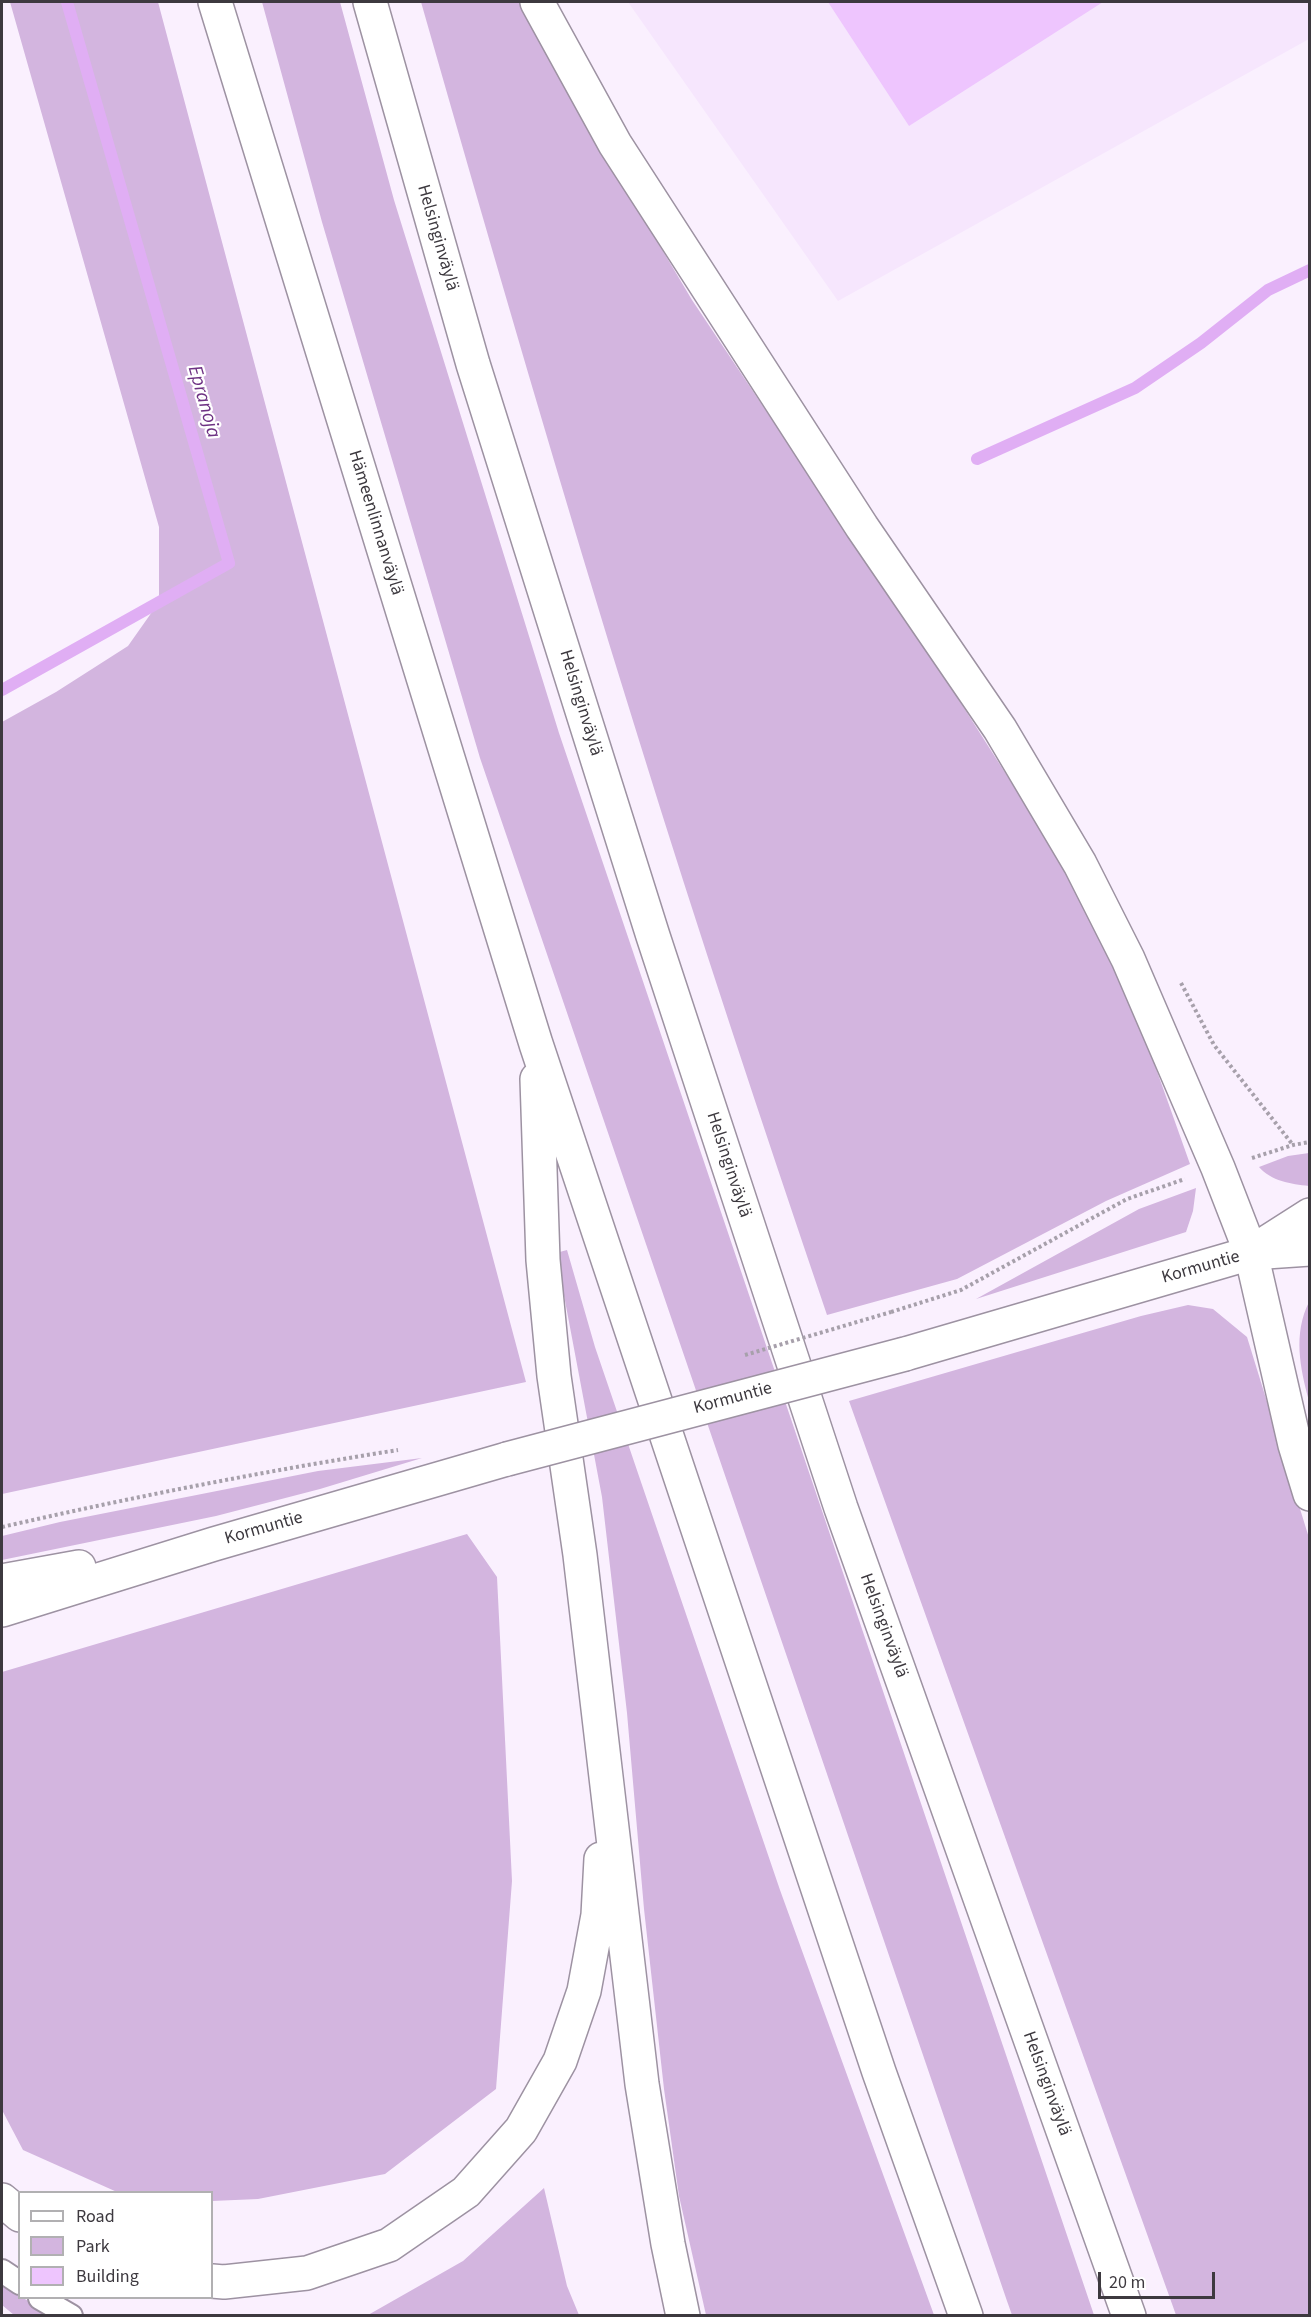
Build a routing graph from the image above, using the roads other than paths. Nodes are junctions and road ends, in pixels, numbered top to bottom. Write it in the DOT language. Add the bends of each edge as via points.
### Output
graph roads {
  1 [pos="215,2"];
  2 [pos="370,2"];
  3 [pos="537,2"];
  4 [pos="536,1044"];
  5 [pos="1310,1215"];
  6 [pos="1310,1249"];
  7 [pos="1251,1253"];
  8 [pos="1310,1494"];
  9 [pos="214,1544"];
  10 [pos="2,1581"];
  11 [pos="2,1610"];
  12 [pos="607,1773"];
  13 [pos="2,2200"];
  14 [pos="18,2213"];
  15 [pos="2,2271"];
  16 [pos="213,2281"];
  17 [pos="18,2282"];
  18 [pos="42,2299"];
  19 [pos="71,2316"];
  20 [pos="683,2316"];
  21 [pos="966,2316"];
  22 [pos="1129,2316"];
  1 -- 4 [label="main road, Hämeenlinnanväylä"];
  2 -- 22 [label="main road, Helsinginväylä" via="473,364 656,947 841,1508"];
  3 -- 7 [label="main road" via="615,144 856,517 1000,729 1080,864 1128,959"];
  4 -- 12 [label="main road" via="543,1260 554,1376"];
  4 -- 21 [label="main road" via="879,2072"];
  5 -- 7 [label="main road, Kormuntie"];
  6 -- 7 [label="main road, Kormuntie"];
  7 -- 8 [label="main road"];
  7 -- 9 [label="main road, Kormuntie, bridge" via="905,1354 507,1460"];
  9 -- 10 [label="main road, Kormuntie"];
  9 -- 11 [label="main road, Kormuntie"];
  12 -- 16 [label="main road" via="598,1915 584,1991 560,2061 521,2130 466,2192 389,2245 307,2273"];
  12 -- 20 [label="main road" via="642,2084"];
  13 -- 14 [label="main road"];
  15 -- 17 [label="lane"];
  18 -- 19 [label="lane"];
}
